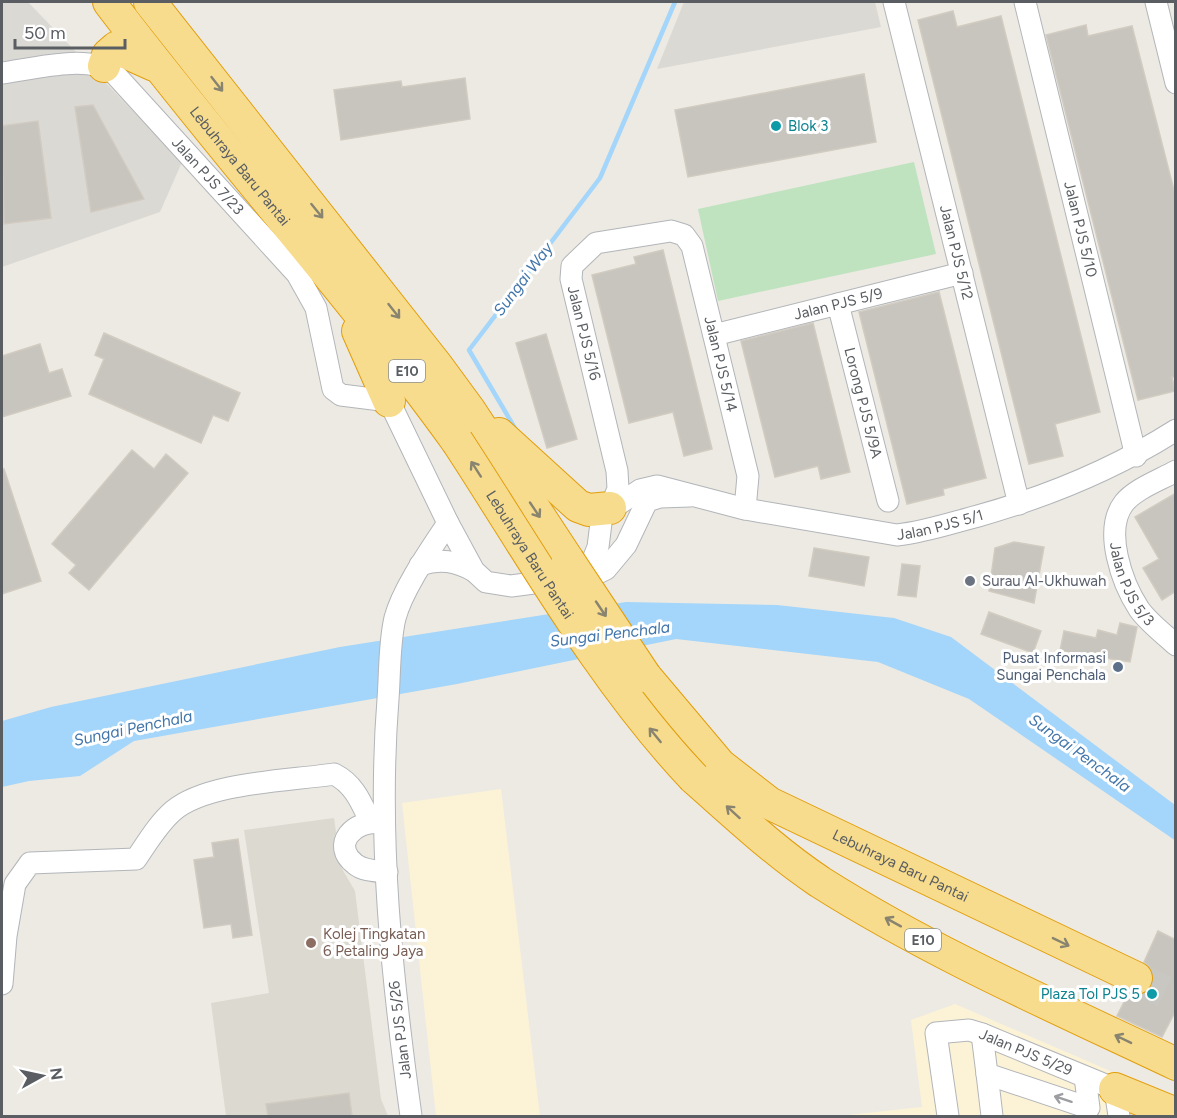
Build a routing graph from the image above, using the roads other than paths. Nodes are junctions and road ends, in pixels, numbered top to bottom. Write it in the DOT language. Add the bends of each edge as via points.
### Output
graph roads {
  1 [pos="109,2"];
  2 [pos="150,2"];
  3 [pos="168,2"];
  4 [pos="894,2"];
  5 [pos="1025,2"];
  6 [pos="1156,2"];
  7 [pos="180,39"];
  8 [pos="104,66"];
  9 [pos="158,66"];
  10 [pos="2,73"];
  11 [pos="1176,83"];
  12 [pos="671,231"];
  13 [pos="962,273"];
  14 [pos="354,303"];
  15 [pos="838,304"];
  16 [pos="714,335"];
  17 [pos="389,401"];
  18 [pos="1176,430"];
  19 [pos="501,445"];
  20 [pos="1136,456"];
  21 [pos="617,471"];
  22 [pos="1176,471"];
  23 [pos="649,486"];
  24 [pos="434,492"];
  25 [pos="690,496"];
  26 [pos="888,501"];
  27 [pos="1019,504"];
  28 [pos="610,508"];
  29 [pos="745,509"];
  30 [pos="448,523"];
  31 [pos="631,536"];
  32 [pos="420,566"];
  33 [pos="474,571"];
  34 [pos="576,579"];
  35 [pos="1171,633"];
  36 [pos="377,822"];
  37 [pos="387,872"];
  38 [pos="1136,978"];
  39 [pos="2,984"];
  40 [pos="982,1034"];
  41 [pos="1176,1064"];
  42 [pos="987,1074"];
  43 [pos="1085,1077"];
  44 [pos="1117,1102"];
  45 [pos="1090,1112"];
  46 [pos="1176,1114"];
  47 [pos="411,1116"];
  48 [pos="948,1116"];
  49 [pos="992,1116"];
  1 -- 9 [label="highway, Lebuhraya Baru Pantai / E10"];
  2 -- 7 [label="highway, Lebuhraya Baru Pantai / E10"];
  3 -- 7 [label="highway"];
  4 -- 13 [label="street, Jalan PJS 5/12"];
  5 -- 20 [label="street, Jalan PJS 5/10"];
  6 -- 11 [label="street"];
  7 -- 19 [label="highway, Lebuhraya Baru Pantai / E10, one-way" via="470,411"];
  8 -- 9 [label="highway" via="116,48"];
  8 -- 10 [label="street" via="84,63"];
  8 -- 17 [label="street, Jalan PJS 7/23" via="297,274 316,308 333,389 341,395"];
  9 -- 14 [label="highway, Lebuhraya Baru Pantai / E10"];
  12 -- 16 [label="street, Jalan PJS 5/14" via="684,235 692,246"];
  12 -- 21 [label="street, Jalan PJS 5/16" via="596,243 572,266 571,279"];
  13 -- 15 [label="street, Jalan PJS 5/9"];
  13 -- 27 [label="street, Jalan PJS 5/12"];
  14 -- 17 [label="highway" via="357,329"];
  41 -- 14 [label="highway, Lebuhraya Baru Pantai / E10, one-way, bridge" via="964,963 820,881 694,778 624,695 458,441"];
  15 -- 16 [label="street, Jalan PJS 5/9"];
  15 -- 26 [label="street, Lorong PJS 5/9A"];
  16 -- 29 [label="street, Jalan PJS 5/14" via="748,476"];
  17 -- 24 [label="street"];
  18 -- 20 [label="street, Jalan PJS 5/1"];
  19 -- 28 [label="highway" via="589,510"];
  19 -- 38 [label="highway, Lebuhraya Baru Pantai, one-way, bridge" via="645,676 720,765 769,803"];
  20 -- 27 [label="street, Jalan PJS 5/1"];
  21 -- 23 [label="street"];
  21 -- 28 [label="street, Jalan PJS 5/16" via="618,489"];
  22 -- 35 [label="street, Jalan PJS 5/3" via="1126,500 1114,524 1118,558 1140,609"];
  23 -- 25 [label="street, Jalan PJS 5/1" via="674,489"];
  23 -- 28 [label="street"];
  24 -- 30 [label="street"];
  24 -- 32 [label="street"];
  25 -- 29 [label="street, Jalan PJS 5/1"];
  25 -- 31 [label="street, Jalan PJS 5/1" via="647,501"];
  27 -- 29 [label="street, Jalan PJS 5/1" via="897,535"];
  28 -- 31 [label="street" via="628,518"];
  28 -- 34 [label="street" via="600,519 598,547 592,562"];
  30 -- 32 [label="street"];
  30 -- 33 [label="street"];
  31 -- 34 [label="street, Jalan PJS 5/1" via="606,569"];
  32 -- 33 [label="street, Jalan PJS 5/1" via="431,561 451,562"];
  32 -- 36 [label="street, Jalan PJS 5/26" via="394,620"];
  33 -- 34 [label="street, Jalan PJS 5/1" via="496,585"];
  36 -- 37 [label="street, Jalan PJS 5/26"];
  36 -- 37 [label="street" via="351,830 347,852 362,868"];
  36 -- 39 [label="street" via="346,780 334,774 238,788 189,802 174,810 160,825 136,859 30,863 15,884"];
  37 -- 47 [label="street, Jalan PJS 5/26" via="395,987"];
  40 -- 42 [label="street"];
  40 -- 43 [label="street, Jalan PJS 5/29"];
  40 -- 48 [label="street, Jalan PJS 5/29" via="969,1030 936,1033"];
  45 -- 42 [label="street, one-way"];
  42 -- 49 [label="street"];
  43 -- 44 [label="street, Jalan PJS 5/29"];
  43 -- 45 [label="street"];
  44 -- 46 [label="highway"];
}
